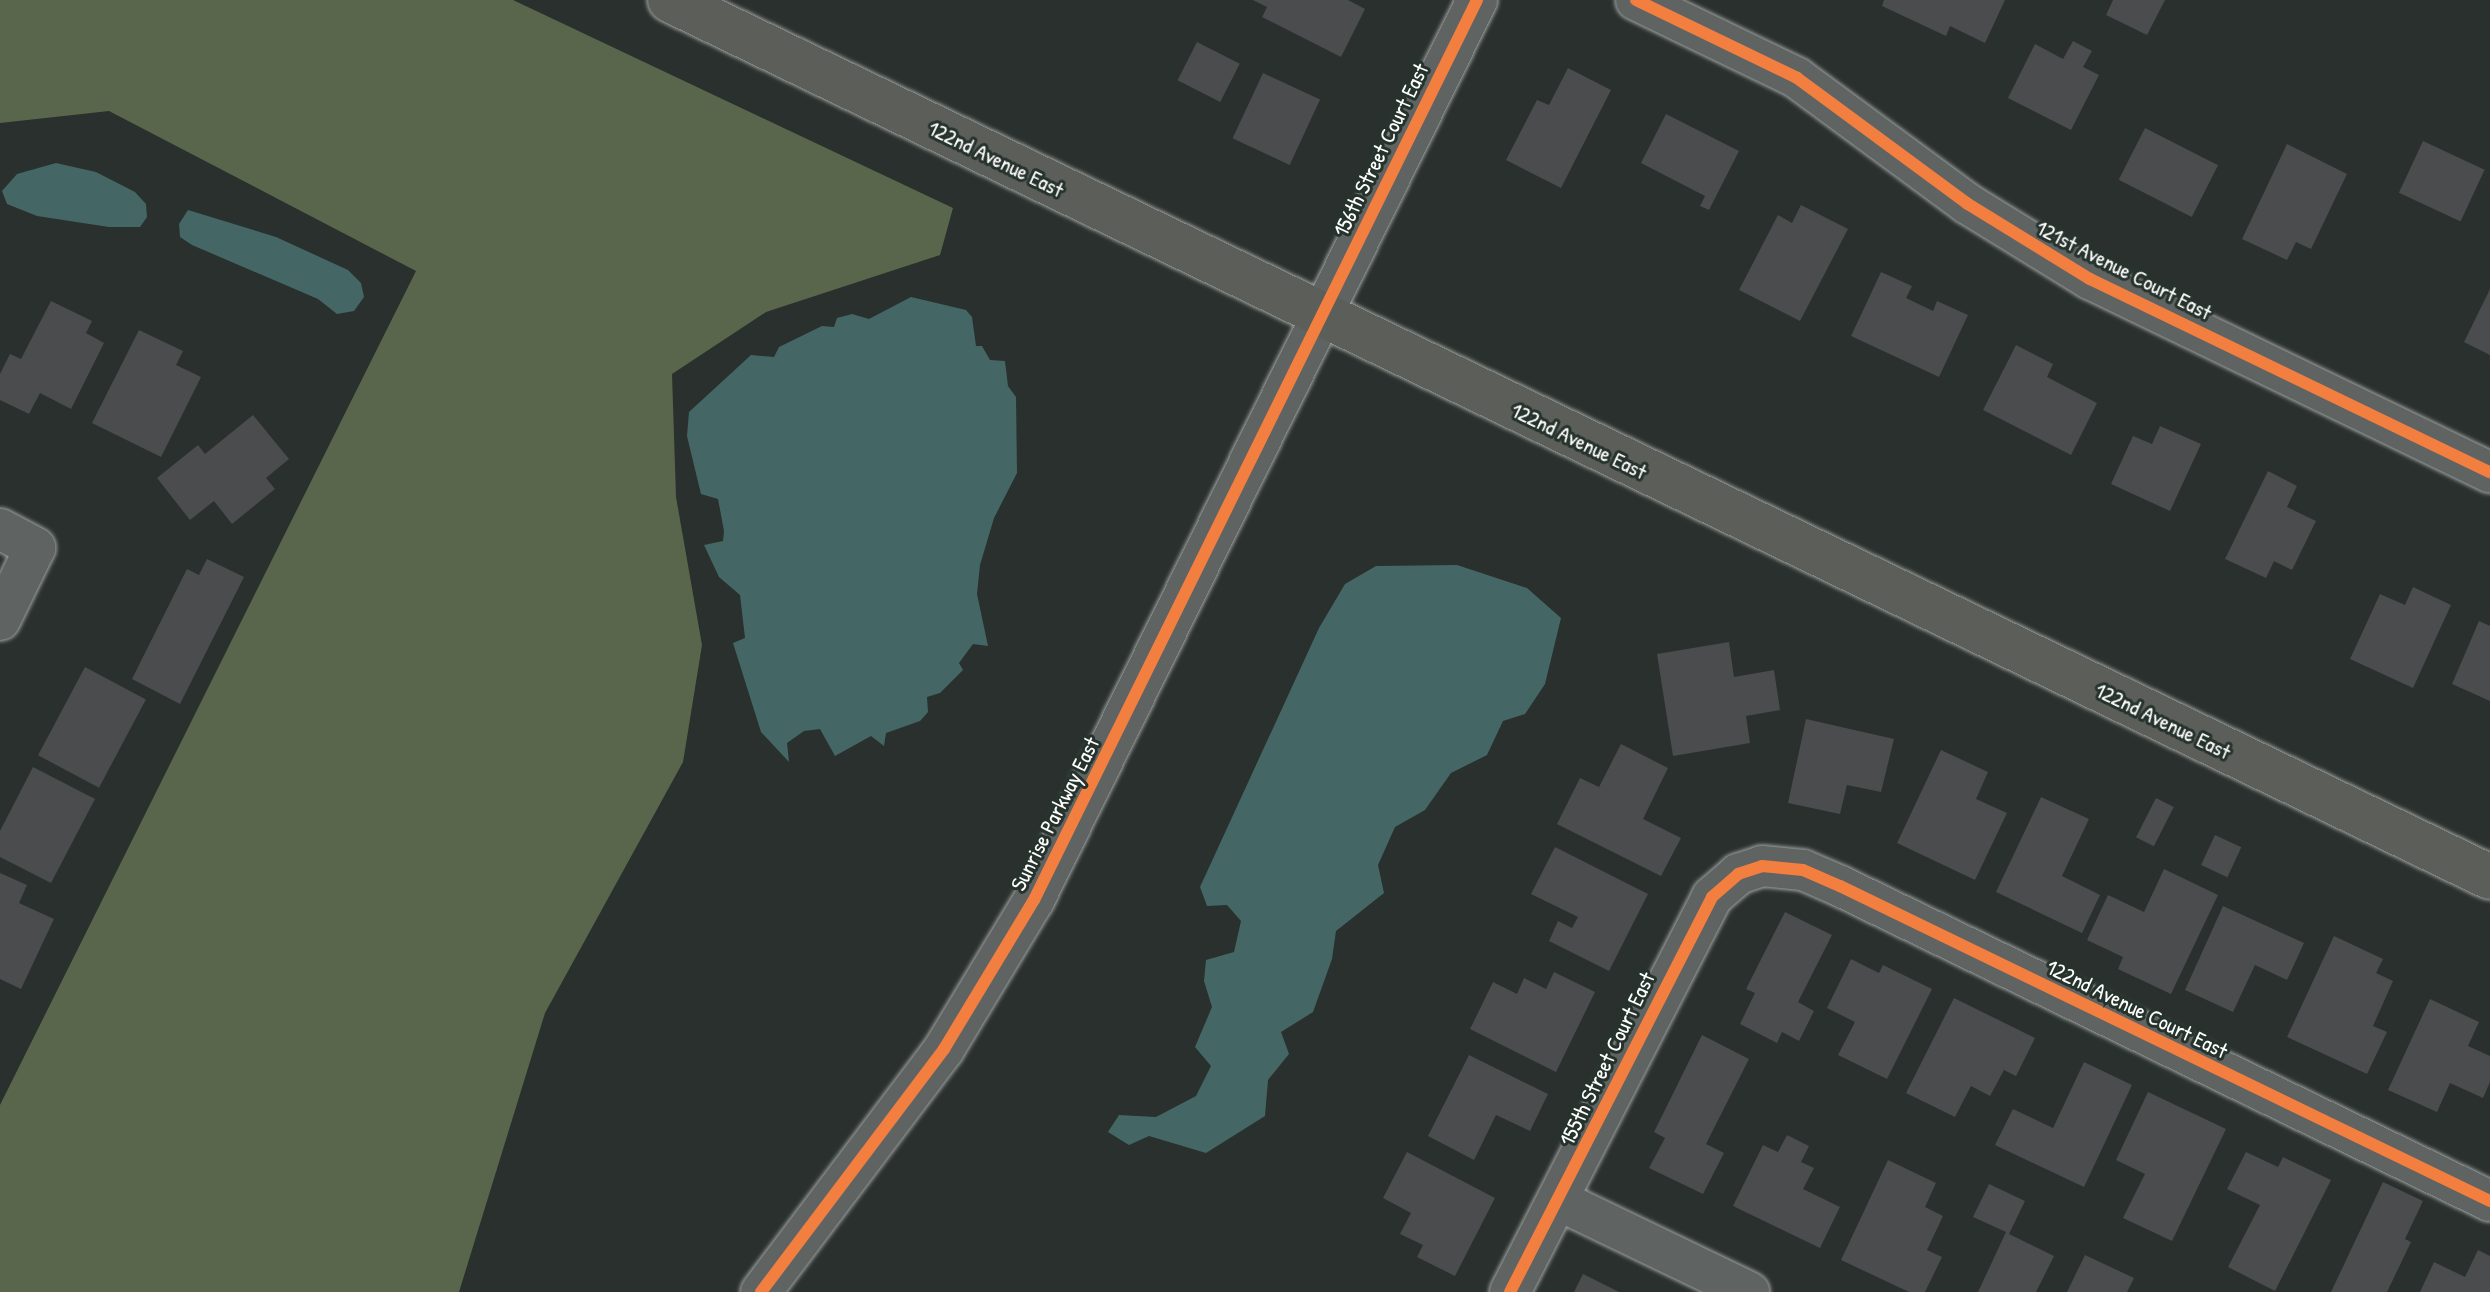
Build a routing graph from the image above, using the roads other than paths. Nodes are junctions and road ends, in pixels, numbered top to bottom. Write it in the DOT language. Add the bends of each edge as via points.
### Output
graph roads {
  1 [pos="670,0"];
  2 [pos="1477,0"];
  3 [pos="1636,0"];
  4 [pos="1321,317"];
  5 [pos="2490,472"];
  6 [pos="0,529"];
  7 [pos="0,620"];
  8 [pos="1762,866"];
  9 [pos="2490,877"];
  10 [pos="1560,1201"];
  11 [pos="2490,1201"];
  12 [pos="761,1292"];
  13 [pos="1510,1292"];
  14 [pos="1749,1292"];
  1 -- 4 [label="main road, 122nd Avenue East"];
  2 -- 4 [label="street, 156th Street Court East"];
  3 -- 5 [label="street, 121st Avenue Court East" via="1797,78 1968,204 2090,279"];
  4 -- 9 [label="main road, 122nd Avenue East"];
  4 -- 12 [label="street, Sunrise Parkway East" via="1082,808 1000,959 944,1049"];
  6 -- 7 [label="street" via="35,548"];
  8 -- 10 [label="street, 155th Street Court East" via="1738,874 1712,897"];
  8 -- 11 [label="street, 122nd Avenue Court East" via="1803,870 1840,886"];
  10 -- 13 [label="street, 155th Street Court East"];
  10 -- 14 [label="street"];
}
